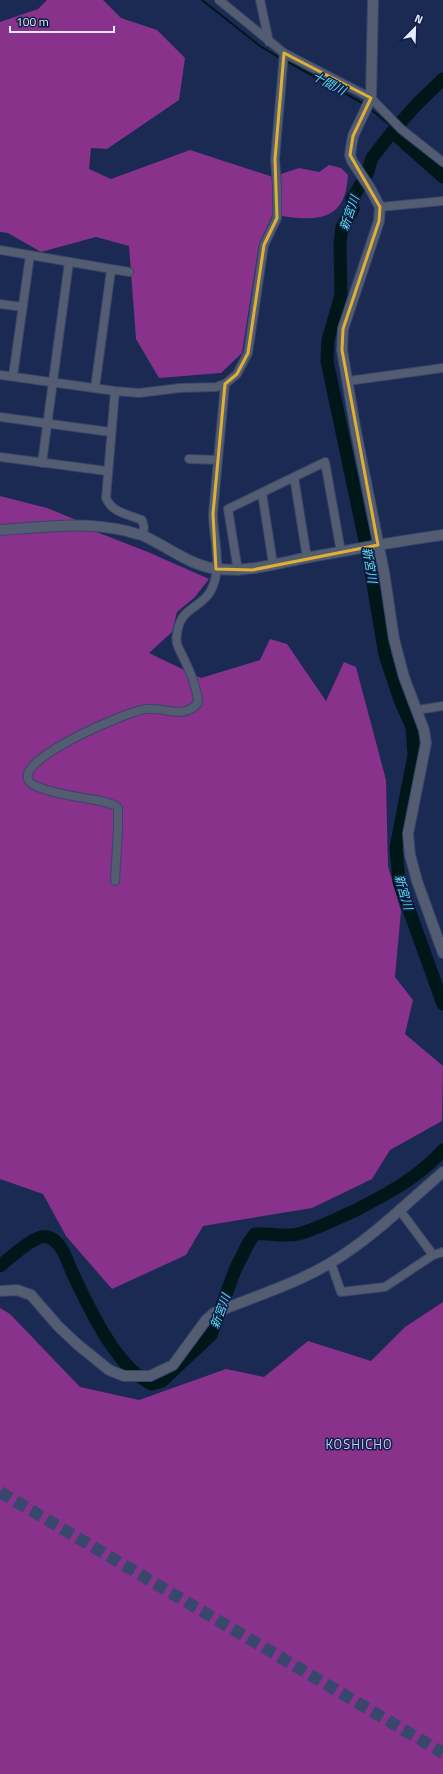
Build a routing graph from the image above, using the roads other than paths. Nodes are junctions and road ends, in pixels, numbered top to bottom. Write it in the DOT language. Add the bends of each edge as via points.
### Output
graph roads {
  1 [pos="219,0"];
  2 [pos="260,0"];
  3 [pos="373,0"];
  4 [pos="269,42"];
  5 [pos="284,53"];
  6 [pos="371,98"];
  7 [pos="443,162"];
  8 [pos="443,201"];
  9 [pos="380,207"];
  10 [pos="0,250"];
  11 [pos="30,255"];
  12 [pos="69,262"];
  13 [pos="111,270"];
  14 [pos="129,272"];
  15 [pos="0,304"];
  16 [pos="23,308"];
  17 [pos="443,368"];
  18 [pos="0,375"];
  19 [pos="13,376"];
  20 [pos="348,381"];
  21 [pos="54,382"];
  22 [pos="225,384"];
  23 [pos="95,388"];
  24 [pos="115,391"];
  25 [pos="0,417"];
  26 [pos="48,424"];
  27 [pos="110,432"];
  28 [pos="0,457"];
  29 [pos="189,459"];
  30 [pos="218,460"];
  31 [pos="42,463"];
  32 [pos="108,471"];
  33 [pos="294,477"];
  34 [pos="262,493"];
  35 [pos="0,530"];
  36 [pos="143,535"];
  37 [pos="443,535"];
  38 [pos="374,546"];
  39 [pos="341,552"];
  40 [pos="307,558"];
  41 [pos="273,564"];
  42 [pos="216,569"];
  43 [pos="238,571"];
  44 [pos="443,706"];
  45 [pos="417,710"];
  46 [pos="115,881"];
  47 [pos="443,953"];
  48 [pos="443,1172"];
  49 [pos="399,1209"];
  50 [pos="443,1252"];
  51 [pos="434,1255"];
  52 [pos="331,1263"];
  53 [pos="0,1292"];
  1 -- 4 [label="street"];
  2 -- 4 [label="street"];
  3 -- 6 [label="street"];
  4 -- 5 [label="street"];
  5 -- 6 [label="street"];
  5 -- 22 [label="street" via="275,159 277,218 264,245 248,353 237,374"];
  6 -- 7 [label="street" via="401,129"];
  6 -- 9 [label="street" via="351,143 350,155"];
  8 -- 9 [label="street"];
  9 -- 20 [label="street" via="379,221 343,329 342,350"];
  10 -- 11 [label="street"];
  11 -- 12 [label="street"];
  11 -- 16 [label="street"];
  12 -- 13 [label="street"];
  12 -- 21 [label="street"];
  13 -- 14 [label="street"];
  13 -- 23 [label="street"];
  15 -- 16 [label="street"];
  16 -- 19 [label="street"];
  17 -- 20 [label="street"];
  18 -- 19 [label="street"];
  19 -- 21 [label="street"];
  20 -- 38 [label="street"];
  21 -- 23 [label="street"];
  21 -- 26 [label="street"];
  22 -- 24 [label="street" via="216,387 138,393"];
  22 -- 30 [label="street"];
  23 -- 24 [label="street"];
  24 -- 27 [label="street"];
  25 -- 26 [label="street"];
  26 -- 27 [label="street"];
  26 -- 31 [label="street"];
  27 -- 32 [label="street"];
  28 -- 31 [label="street"];
  29 -- 30 [label="street"];
  30 -- 42 [label="street" via="213,525 218,557"];
  31 -- 32 [label="street"];
  32 -- 36 [label="street" via="108,504 114,510 142,520"];
  33 -- 34 [label="street"];
  33 -- 39 [label="street" via="325,462"];
  33 -- 40 [label="street"];
  34 -- 41 [label="street"];
  34 -- 43 [label="street" via="228,509"];
  35 -- 36 [label="street" via="94,525"];
  36 -- 42 [label="street" via="193,562"];
  37 -- 38 [label="street"];
  38 -- 39 [label="street"];
  38 -- 45 [label="street" via="394,639 404,677"];
  39 -- 40 [label="street"];
  40 -- 41 [label="street"];
  41 -- 43 [label="street"];
  42 -- 43 [label="street"];
  42 -- 46 [label="street" via="209,593 185,613 176,634 176,646 183,656 197,692 198,703 188,711 147,709 128,715 56,748 29,770 29,781 35,786 50,792 92,798 118,808"];
  44 -- 45 [label="street"];
  45 -- 47 [label="street" via="426,743 408,834 410,855"];
  48 -- 49 [label="street"];
  49 -- 51 [label="street"];
  49 -- 52 [label="street"];
  50 -- 51 [label="street"];
  51 -- 52 [label="street" via="385,1287 341,1292"];
  52 -- 53 [label="street" via="296,1281 214,1313 173,1365 150,1376 124,1376 108,1370 58,1326 31,1295 17,1290"];
}
